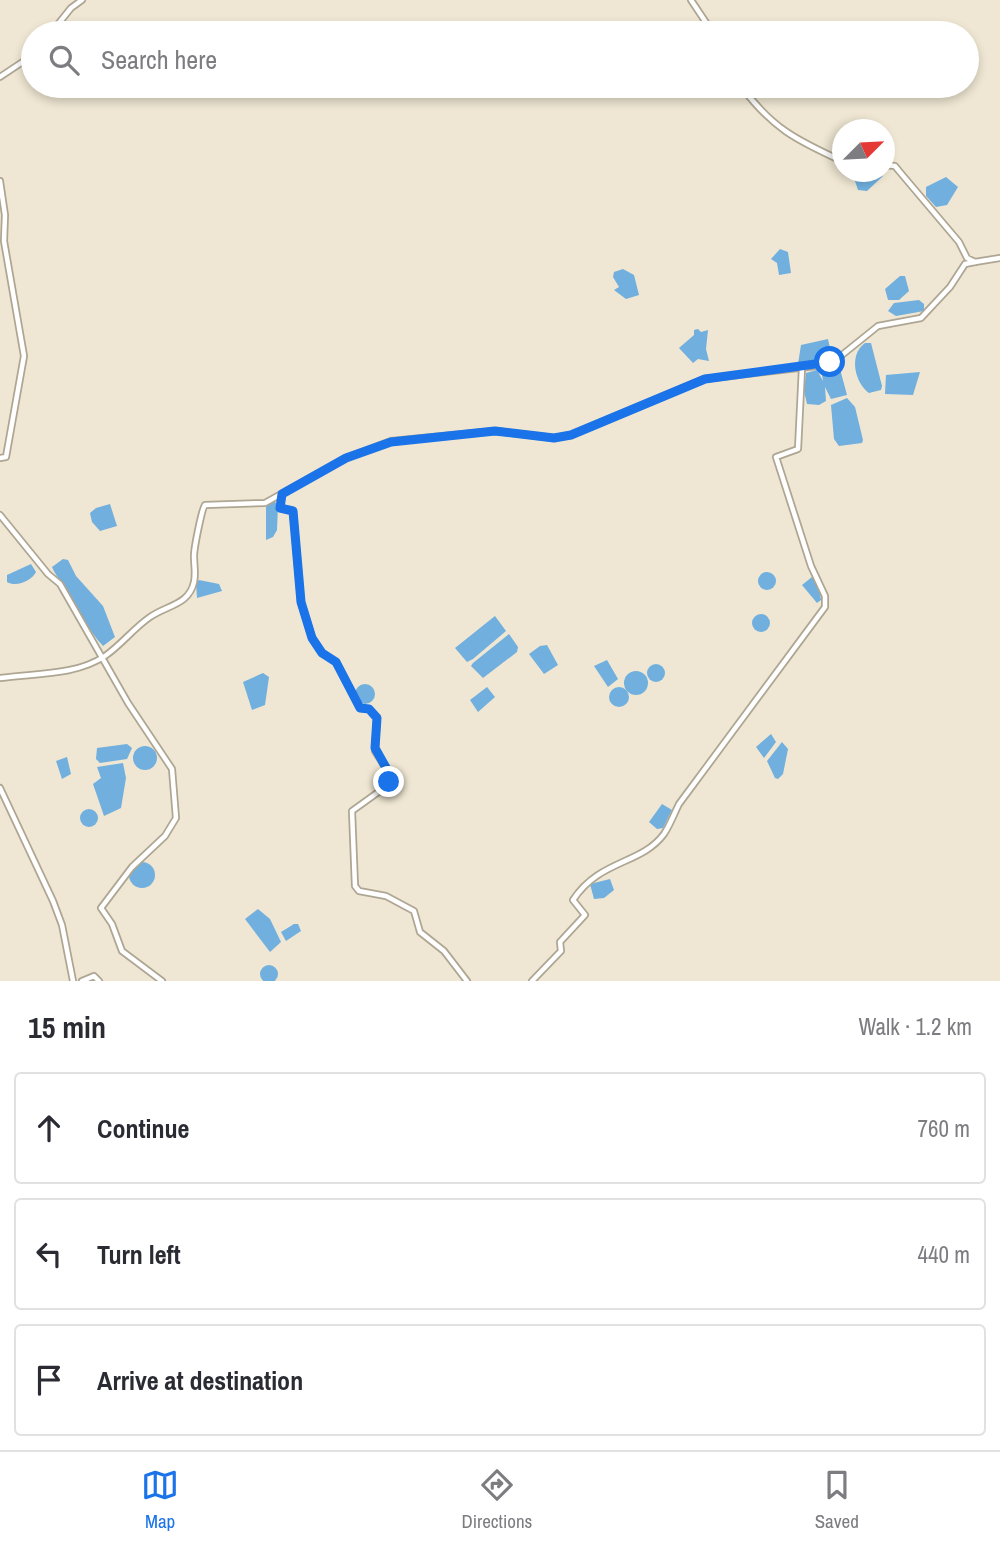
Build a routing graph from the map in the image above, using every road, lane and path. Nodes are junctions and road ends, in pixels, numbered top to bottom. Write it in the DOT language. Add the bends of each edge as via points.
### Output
graph roads {
  1 [pos="82,0"];
  2 [pos="691,0"];
  3 [pos="61,21"];
  4 [pos="705,21"];
  5 [pos="21,63"];
  6 [pos="0,77"];
  7 [pos="752,98"];
  8 [pos="832,156"];
  9 [pos="895,166"];
  10 [pos="0,181"];
  11 [pos="1000,258"];
  12 [pos="975,262"];
  13 [pos="803,368"];
  14 [pos="0,458"];
  15 [pos="282,494"];
  16 [pos="0,516"];
  17 [pos="103,657"];
  18 [pos="0,678"];
  19 [pos="0,788"];
  20 [pos="73,981"];
  21 [pos="82,981"];
  22 [pos="99,981"];
  23 [pos="162,981"];
  24 [pos="467,981"];
  25 [pos="532,981"];
  1 -- 3 [label="street"];
  2 -- 4 [label="street"];
  5 -- 6 [label="street"];
  7 -- 8 [label="street" via="780,129"];
  9 -- 12 [label="street" via="959,242 967,258"];
  10 -- 14 [label="street" via="4,241 24,356 6,457"];
  11 -- 12 [label="street"];
  12 -- 13 [label="street" via="965,264 921,318 884,323 837,359"];
  13 -- 15 [label="street" via="705,379 571,435 554,438 495,431 391,442 346,458"];
  13 -- 25 [label="street" via="798,449 776,457 825,607 687,793 663,835 583,885 573,900 585,915 560,942 561,951"];
  15 -- 17 [label="street" via="265,503 202,507 191,594 148,618"];
  15 -- 24 [label="street" via="280,508 293,511 301,602 312,638 322,653 336,662 360,708 369,709 377,718 375,751 389,773 384,789 352,811 355,887 395,899 414,911 420,932 444,951"];
  16 -- 17 [label="street" via="60,583"];
  17 -- 18 [label="street" via="65,672"];
  17 -- 23 [label="street" via="172,769 176,818 101,908 122,951"];
  19 -- 20 [label="street" via="53,901"];
  21 -- 22 [label="street" via="94,976"];
}
